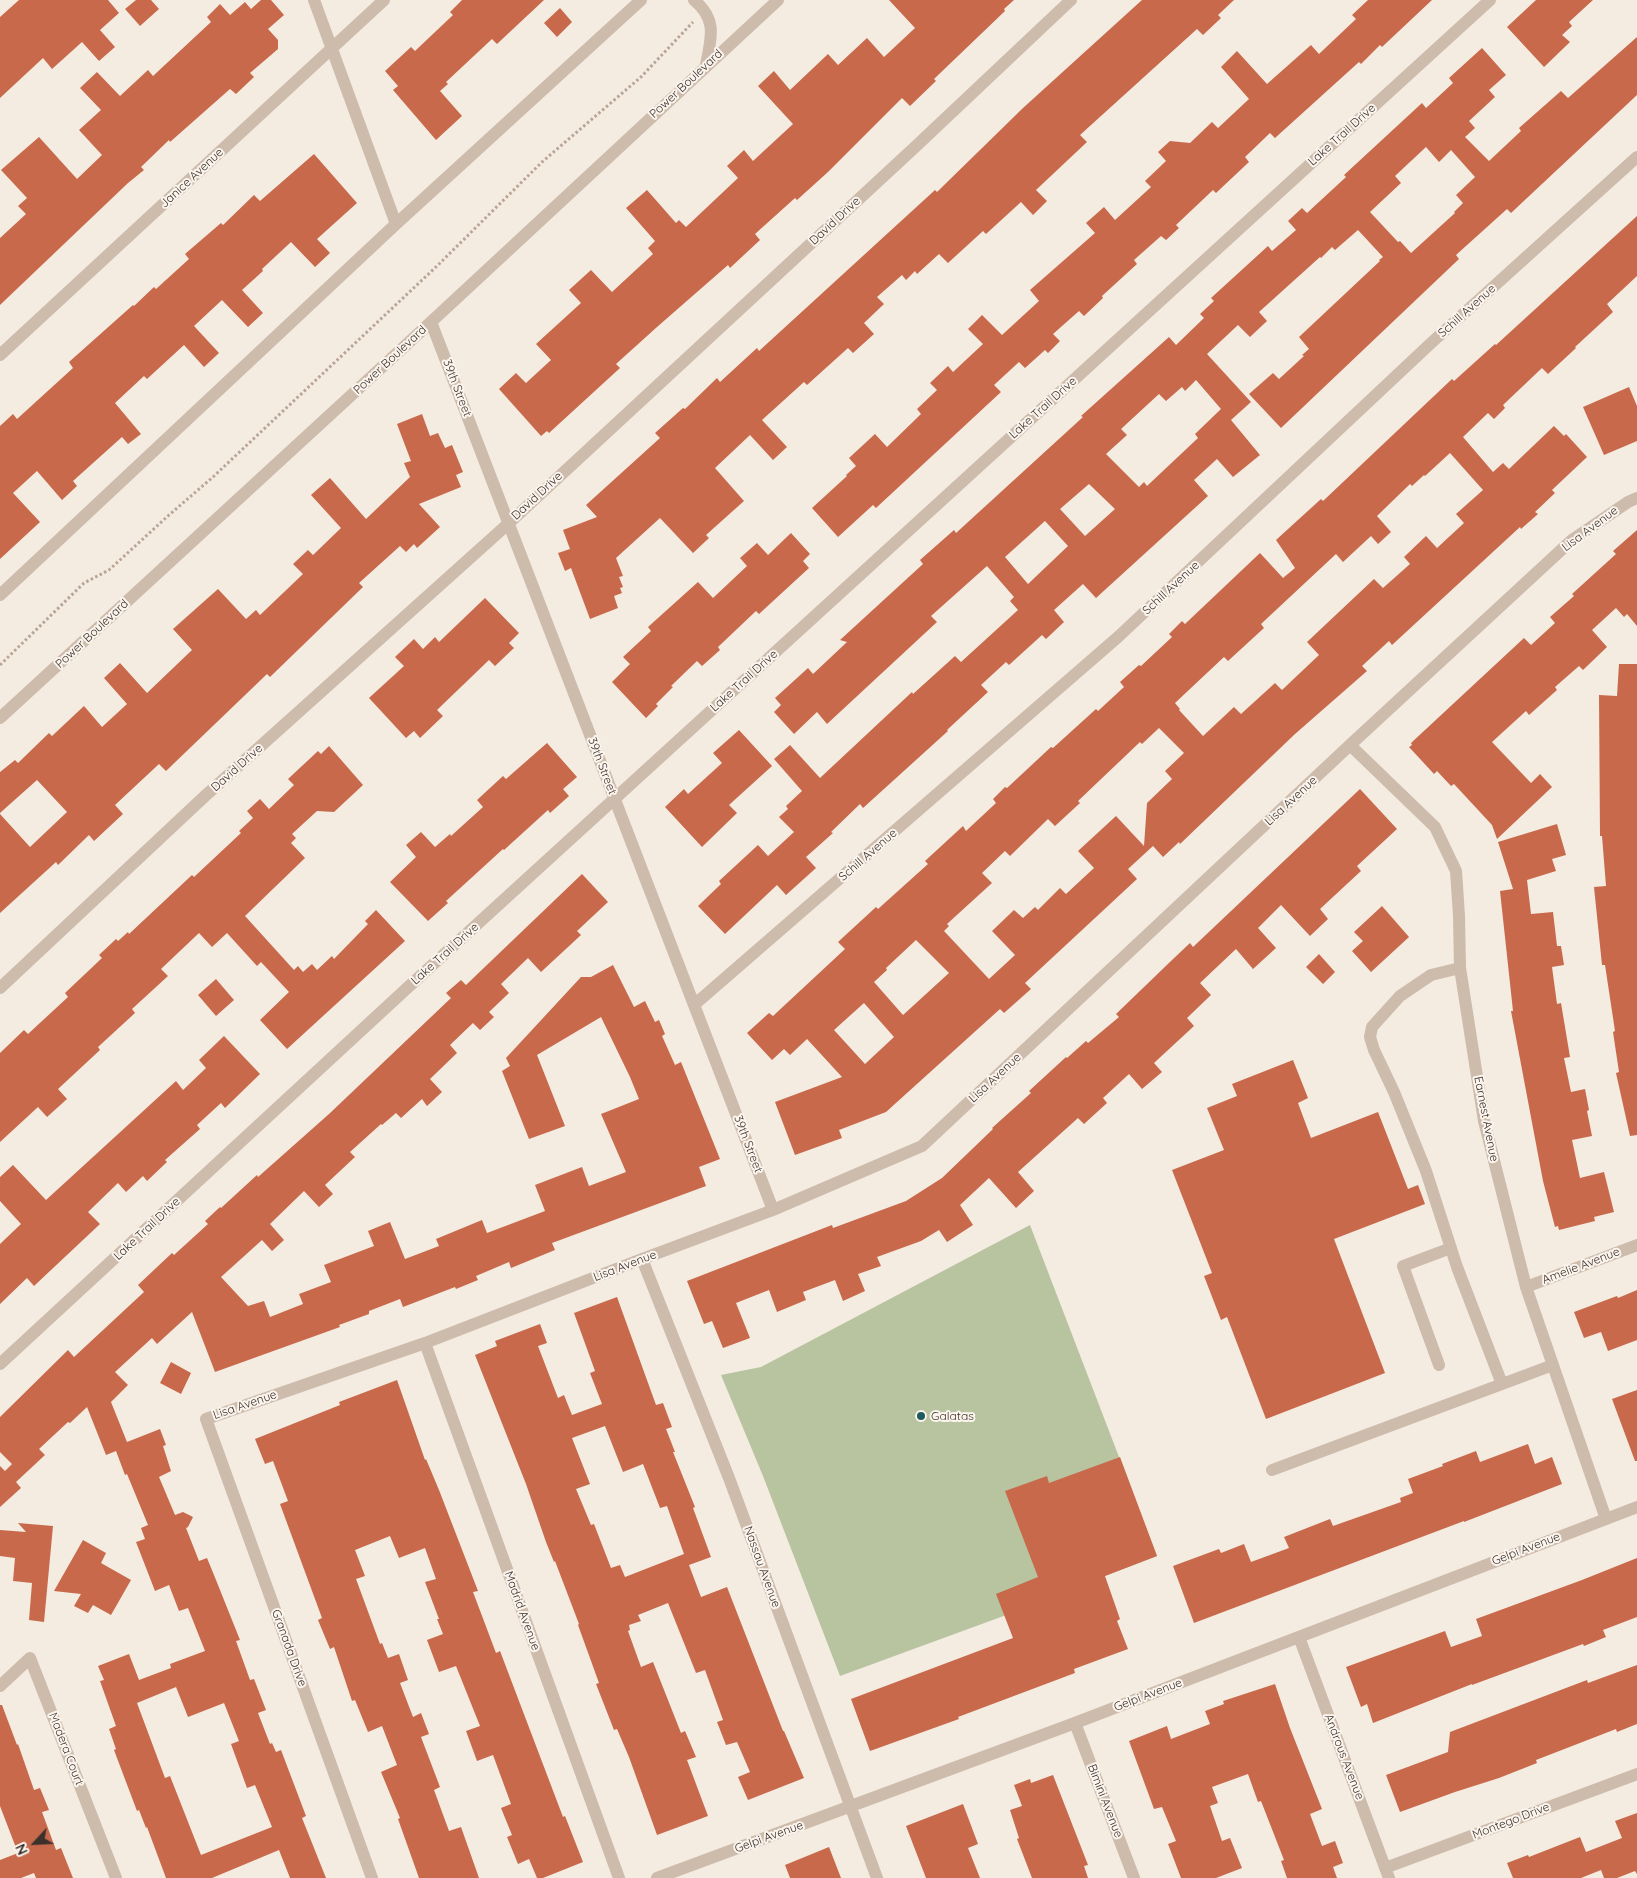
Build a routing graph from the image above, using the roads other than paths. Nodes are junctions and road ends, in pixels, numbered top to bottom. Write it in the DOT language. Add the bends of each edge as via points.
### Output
graph roads {
  1 [pos="314,0"];
  2 [pos="384,0"];
  3 [pos="641,0"];
  4 [pos="694,0"];
  5 [pos="778,0"];
  6 [pos="1071,0"];
  7 [pos="1490,0"];
  8 [pos="332,48"];
  9 [pos="706,65"];
  10 [pos="1637,157"];
  11 [pos="396,224"];
  12 [pos="431,322"];
  13 [pos="0,356"];
  14 [pos="1637,498"];
  15 [pos="509,522"];
  16 [pos="0,595"];
  17 [pos="0,704"];
  18 [pos="16,704"];
  19 [pos="0,718"];
  20 [pos="1350,746"];
  21 [pos="615,799"];
  22 [pos="1460,968"];
  23 [pos="0,988"];
  24 [pos="694,1006"];
  25 [pos="773,1210"];
  26 [pos="1637,1245"];
  27 [pos="1451,1248"];
  28 [pos="642,1259"];
  29 [pos="1526,1287"];
  30 [pos="425,1343"];
  31 [pos="0,1364"];
  32 [pos="1440,1365"];
  33 [pos="1553,1365"];
  34 [pos="1502,1384"];
  35 [pos="206,1419"];
  36 [pos="1272,1470"];
  37 [pos="1637,1507"];
  38 [pos="1606,1519"];
  39 [pos="1299,1637"];
  40 [pos="0,1686"];
  41 [pos="1075,1723"];
  42 [pos="1637,1774"];
  43 [pos="851,1807"];
  44 [pos="1387,1873"];
  45 [pos="116,1878"];
  46 [pos="372,1878"];
  47 [pos="619,1878"];
  48 [pos="657,1878"];
  49 [pos="877,1878"];
  50 [pos="1134,1878"];
  1 -- 8 [label="street"];
  2 -- 8 [label="street, Janice Avenue"];
  3 -- 11 [label="street"];
  4 -- 9 [label="street" via="710,19 712,32"];
  5 -- 9 [label="street, Power Boulevard"];
  6 -- 15 [label="street, David Drive"];
  7 -- 21 [label="street, Lake Trail Drive"];
  8 -- 11 [label="street"];
  8 -- 13 [label="street, Janice Avenue"];
  9 -- 12 [label="street, Power Boulevard"];
  10 -- 24 [label="street, Schill Avenue" via="1430,344 1118,638"];
  11 -- 16 [label="street"];
  12 -- 15 [label="street, 39th Street"];
  12 -- 18 [label="street, Power Boulevard"];
  14 -- 20 [label="street, Lisa Avenue" via="1572,540"];
  15 -- 21 [label="street, 39th Street"];
  15 -- 23 [label="street, David Drive" via="206,796"];
  17 -- 18 [label="street"];
  18 -- 19 [label="street, Power Boulevard"];
  20 -- 22 [label="street, Earnest Avenue" via="1435,827 1456,871"];
  20 -- 25 [label="street, Lisa Avenue" via="922,1146"];
  21 -- 24 [label="street, 39th Street"];
  21 -- 31 [label="street, Lake Trail Drive"];
  22 -- 27 [label="street" via="1431,975 1400,996 1372,1027 1370,1037 1426,1171"];
  22 -- 29 [label="street, Earnest Avenue" via="1484,1121"];
  24 -- 25 [label="street, 39th Street"];
  25 -- 28 [label="street, Lisa Avenue"];
  26 -- 29 [label="street, Amelie Avenue"];
  27 -- 32 [label="street" via="1403,1266"];
  27 -- 34 [label="street"];
  28 -- 30 [label="street, Lisa Avenue"];
  28 -- 43 [label="street, Nassau Avenue" via="729,1478"];
  29 -- 33 [label="street, Earnest Avenue"];
  30 -- 35 [label="street, Lisa Avenue"];
  30 -- 47 [label="street, Madrid Avenue"];
  33 -- 34 [label="street"];
  33 -- 38 [label="street, Earnest Avenue"];
  34 -- 36 [label="street"];
  35 -- 46 [label="street, Granada Drive"];
  37 -- 38 [label="street, Gelpi Avenue"];
  38 -- 39 [label="street, Gelpi Avenue"];
  39 -- 41 [label="street, Gelpi Avenue"];
  39 -- 44 [label="street, Androus Avenue"];
  40 -- 45 [label="street, Madera Court" via="30,1658"];
  41 -- 43 [label="street, Gelpi Avenue"];
  41 -- 50 [label="street, Bimini Avenue"];
  42 -- 44 [label="street, Montego Drive"];
  43 -- 48 [label="street, Gelpi Avenue"];
  43 -- 49 [label="street, Nassau Avenue"];
}
